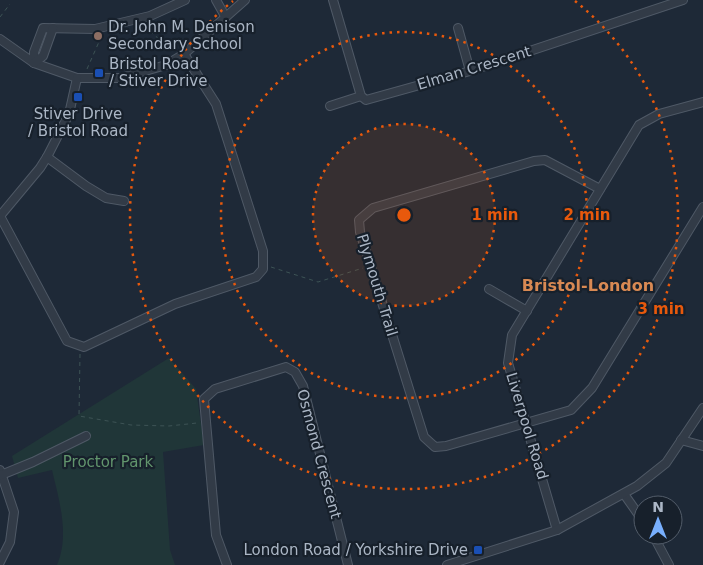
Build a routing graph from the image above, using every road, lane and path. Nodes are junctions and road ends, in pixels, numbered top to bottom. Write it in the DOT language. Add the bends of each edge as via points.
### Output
graph roads {
  1 [pos="185,0"];
  2 [pos="216,0"];
  3 [pos="245,0"];
  4 [pos="333,0"];
  5 [pos="683,0"];
  6 [pos="10,4"];
  7 [pos="169,4"];
  8 [pos="225,16"];
  9 [pos="0,17"];
  10 [pos="136,19"];
  11 [pos="105,27"];
  12 [pos="53,28"];
  13 [pos="458,28"];
  14 [pos="0,39"];
  15 [pos="167,51"];
  16 [pos="184,54"];
  17 [pos="34,63"];
  18 [pos="87,68"];
  19 [pos="470,71"];
  20 [pos="77,78"];
  21 [pos="361,96"];
  22 [pos="703,102"];
  23 [pos="330,106"];
  24 [pos="47,157"];
  25 [pos="600,189"];
  26 [pos="124,201"];
  27 [pos="703,207"];
  28 [pos="0,216"];
  29 [pos="263,265"];
  30 [pos="371,266"];
  31 [pos="489,289"];
  32 [pos="528,311"];
  33 [pos="80,346"];
  34 [pos="703,408"];
  35 [pos="207,422"];
  36 [pos="526,423"];
  37 [pos="86,436"];
  38 [pos="682,440"];
  39 [pos="703,446"];
  40 [pos="1,473"];
  41 [pos="624,494"];
  42 [pos="633,507"];
  43 [pos="558,530"];
  44 [pos="658,545"];
  45 [pos="0,562"];
  46 [pos="461,563"];
  47 [pos="227,565"];
  48 [pos="348,565"];
  49 [pos="447,565"];
  50 [pos="669,565"];
  1 -- 7 [label="street"];
  2 -- 8 [label="street"];
  3 -- 8 [label="street"];
  4 -- 21 [label="street"];
  5 -- 19 [label="street, Elman Crescent"];
  6 -- 9 [label="path"];
  7 -- 10 [label="street" via="150,16"];
  8 -- 16 [label="street"];
  10 -- 11 [label="street"];
  10 -- 15 [label="path" via="156,36"];
  11 -- 12 [label="street"];
  11 -- 18 [label="path"];
  12 -- 17 [label="street" via="43,56"];
  12 -- 17 [label="street" via="43,28 34,52"];
  13 -- 19 [label="street"];
  14 -- 17 [label="street"];
  16 -- 20 [label="street" via="166,66 121,78"];
  16 -- 29 [label="street" via="216,104 263,251"];
  17 -- 20 [label="street"];
  19 -- 21 [label="street, Elman Crescent" via="366,100"];
  20 -- 24 [label="street" via="69,114"];
  21 -- 23 [label="street"];
  22 -- 25 [label="street, Liverpool Road" via="659,114 639,124"];
  24 -- 26 [label="street" via="106,198"];
  24 -- 28 [label="street"];
  25 -- 30 [label="street, Plymouth Trail" via="545,160 373,208 359,220"];
  25 -- 32 [label="street, Liverpool Road"];
  27 -- 36 [label="street, Plymouth Trail" via="592,388 571,410"];
  28 -- 33 [label="street" via="67,341"];
  29 -- 30 [label="path" via="318,282"];
  29 -- 33 [label="street" via="256,277 175,304 84,347"];
  30 -- 36 [label="street, Plymouth Trail" via="424,437 436,447 446,446"];
  31 -- 32 [label="street"];
  32 -- 36 [label="street, Liverpool Road" via="512,335 508,363"];
  33 -- 35 [label="path" via="79,416 130,425 169,426"];
  34 -- 38 [label="street"];
  35 -- 47 [label="street, Osmond Crescent" via="216,535"];
  35 -- 48 [label="street, Osmond Crescent" via="204,399 215,389 286,367 295,372 303,386"];
  36 -- 43 [label="street, Liverpool Road"];
  37 -- 40 [label="street" via="33,462"];
  38 -- 39 [label="street"];
  38 -- 41 [label="street" via="666,463"];
  40 -- 45 [label="street" via="14,512 10,542"];
  41 -- 42 [label="street"];
  41 -- 43 [label="street"];
  43 -- 46 [label="street"];
  44 -- 50 [label="street"];
  46 -- 49 [label="street"];
}
